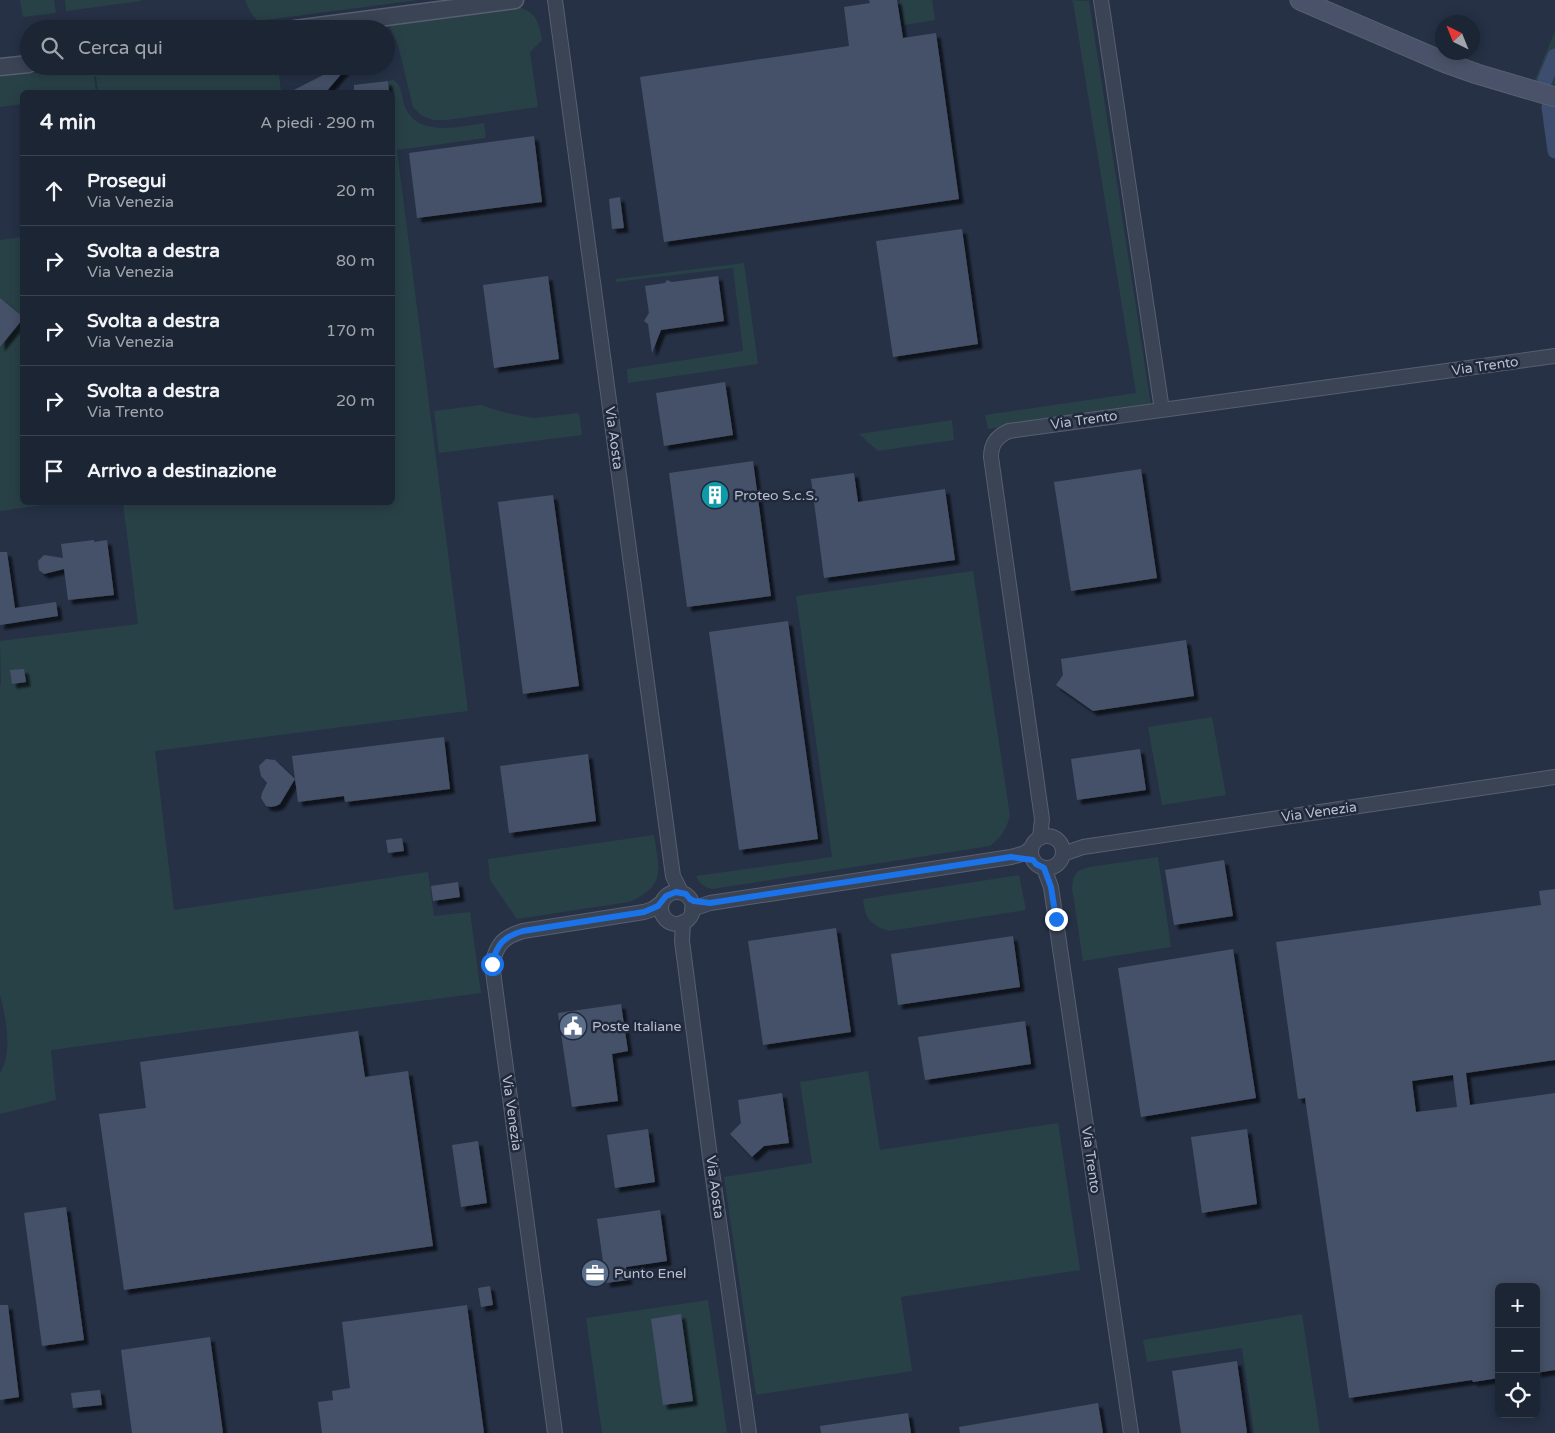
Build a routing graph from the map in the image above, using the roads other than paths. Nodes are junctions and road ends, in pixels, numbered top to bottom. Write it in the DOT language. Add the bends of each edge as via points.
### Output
graph roads {
  1 [pos="515,0"];
  2 [pos="555,0"];
  3 [pos="1101,0"];
  4 [pos="1300,0"];
  5 [pos="363,20"];
  6 [pos="20,65"];
  7 [pos="0,67"];
  8 [pos="1555,97"];
  9 [pos="1555,356"];
  10 [pos="1162,410"];
  11 [pos="1555,777"];
  12 [pos="1047,852"];
  13 [pos="677,907"];
  14 [pos="555,1433"];
  15 [pos="749,1433"];
  16 [pos="1131,1433"];
  1 -- 5 [label="street"];
  2 -- 13 [label="street, Via Aosta"];
  3 -- 10 [label="street"];
  4 -- 8 [label="main road" via="1446,63"];
  6 -- 7 [label="street"];
  9 -- 10 [label="street, Via Trento"];
  10 -- 12 [label="street, Via Trento" via="1009,431 1000,435 992,445 991,457"];
  11 -- 12 [label="street, Via Venezia" via="1083,847 1070,846"];
  12 -- 13 [label="street, Via Venezia"];
  12 -- 16 [label="street, Via Trento"];
  13 -- 14 [label="street, Via Venezia" via="510,935 495,952 492,964"];
  13 -- 15 [label="street, Via Aosta"];
}
